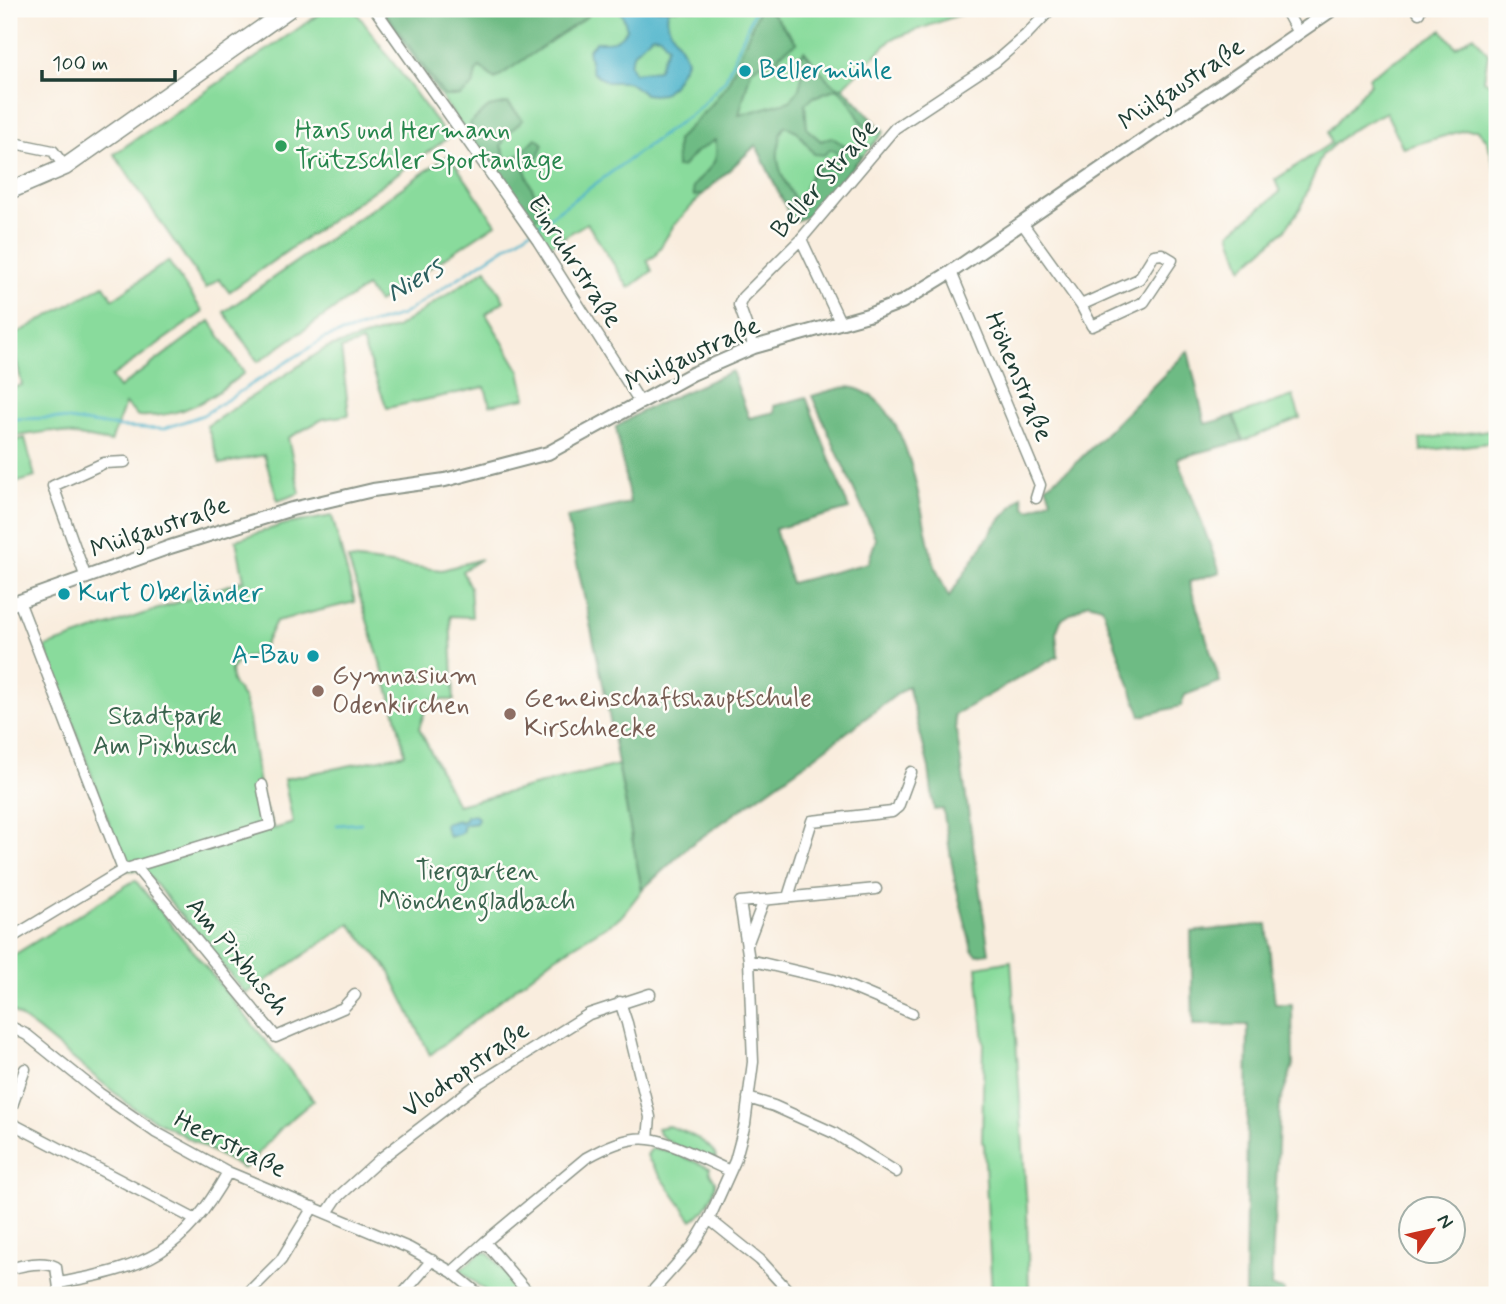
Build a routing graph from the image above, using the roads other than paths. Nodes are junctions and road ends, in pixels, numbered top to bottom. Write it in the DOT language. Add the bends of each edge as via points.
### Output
graph roads {
  1 [pos="289,9"];
  2 [pos="375,9"];
  3 [pos="1051,9"];
  4 [pos="1285,9"];
  5 [pos="1333,9"];
  6 [pos="1298,33"];
  7 [pos="9,142"];
  8 [pos="65,167"];
  9 [pos="9,191"];
  10 [pos="1021,223"];
  11 [pos="801,239"];
  12 [pos="951,272"];
  13 [pos="1081,305"];
  14 [pos="840,322"];
  15 [pos="754,347"];
  16 [pos="640,402"];
  17 [pos="125,462"];
  18 [pos="1036,498"];
  19 [pos="86,578"];
  20 [pos="14,603"];
  21 [pos="911,772"];
  22 [pos="262,785"];
  23 [pos="135,866"];
  24 [pos="123,870"];
  25 [pos="876,890"];
  26 [pos="788,897"];
  27 [pos="764,900"];
  28 [pos="9,939"];
  29 [pos="747,946"];
  30 [pos="749,960"];
  31 [pos="650,993"];
  32 [pos="355,995"];
  33 [pos="620,1002"];
  34 [pos="912,1013"];
  35 [pos="9,1026"];
  36 [pos="26,1069"];
  37 [pos="748,1098"];
  38 [pos="9,1114"];
  39 [pos="9,1122"];
  40 [pos="648,1139"];
  41 [pos="228,1171"];
  42 [pos="730,1171"];
  43 [pos="896,1172"];
  44 [pos="313,1207"];
  45 [pos="327,1213"];
  46 [pos="709,1219"];
  47 [pos="197,1220"];
  48 [pos="485,1242"];
  49 [pos="432,1260"];
  50 [pos="9,1269"];
  51 [pos="452,1272"];
  52 [pos="59,1283"];
  53 [pos="60,1295"];
  54 [pos="246,1295"];
  55 [pos="402,1295"];
  56 [pos="480,1295"];
  57 [pos="530,1295"];
  58 [pos="649,1295"];
  59 [pos="792,1295"];
  1 -- 8 [label="main road"];
  2 -- 16 [label="street, Einruhrstraße" via="536,238"];
  3 -- 11 [label="street, Beller Straße" via="995,62 895,128"];
  4 -- 6 [label="street"];
  5 -- 6 [label="street, Mülgaustraße"];
  6 -- 10 [label="street, Mülgaustraße"];
  7 -- 8 [label="street" via="53,151"];
  8 -- 9 [label="main road"];
  10 -- 12 [label="street, Mülgaustraße"];
  10 -- 13 [label="street"];
  11 -- 14 [label="street"];
  11 -- 15 [label="street, Beller Straße" via="739,305"];
  12 -- 14 [label="street, Mülgaustraße" via="902,302"];
  12 -- 18 [label="street, Höhenstraße" via="1040,485"];
  13 -- 13 [label="street" via="1092,326 1144,302 1172,260 1154,255 1139,279"];
  14 -- 15 [label="street, Mülgaustraße"];
  15 -- 16 [label="street, Mülgaustraße"];
  16 -- 19 [label="street, Mülgaustraße" via="582,437 530,459 445,480 322,501"];
  17 -- 19 [label="street" via="104,463 52,486"];
  19 -- 20 [label="street, Mülgaustraße"];
  20 -- 24 [label="street"];
  21 -- 26 [label="street" via="892,812 812,821"];
  22 -- 23 [label="street" via="270,825"];
  23 -- 24 [label="street"];
  23 -- 32 [label="street, Am Pixbusch" via="276,1037 343,1008"];
  24 -- 28 [label="street"];
  25 -- 26 [label="street"];
  26 -- 27 [label="street"];
  27 -- 29 [label="street"];
  27 -- 29 [label="street" via="740,902"];
  29 -- 30 [label="street"];
  30 -- 34 [label="street" via="834,980"];
  30 -- 37 [label="street" via="753,1062"];
  31 -- 33 [label="street, Vlodropstraße"];
  33 -- 40 [label="street" via="650,1117"];
  33 -- 45 [label="street, Vlodropstraße" via="570,1024 446,1107 380,1159"];
  35 -- 41 [label="street, Heerstraße" via="155,1132"];
  36 -- 38 [label="street"];
  37 -- 42 [label="street"];
  37 -- 43 [label="street" via="834,1133"];
  39 -- 47 [label="street"];
  40 -- 42 [label="street"];
  40 -- 48 [label="street" via="605,1148 586,1158"];
  41 -- 44 [label="street, Heerstraße"];
  41 -- 47 [label="street"];
  42 -- 46 [label="street"];
  44 -- 45 [label="street, Heerstraße"];
  44 -- 54 [label="street" via="281,1260"];
  45 -- 49 [label="street, Heerstraße"];
  46 -- 58 [label="street" via="693,1246"];
  46 -- 59 [label="street" via="760,1260"];
  47 -- 52 [label="street" via="159,1254 136,1265"];
  48 -- 51 [label="street"];
  48 -- 57 [label="street"];
  49 -- 51 [label="street, Heerstraße"];
  49 -- 55 [label="street"];
  50 -- 52 [label="street" via="50,1264 57,1267"];
  51 -- 56 [label="street, Heerstraße"];
  52 -- 53 [label="street"];
}
